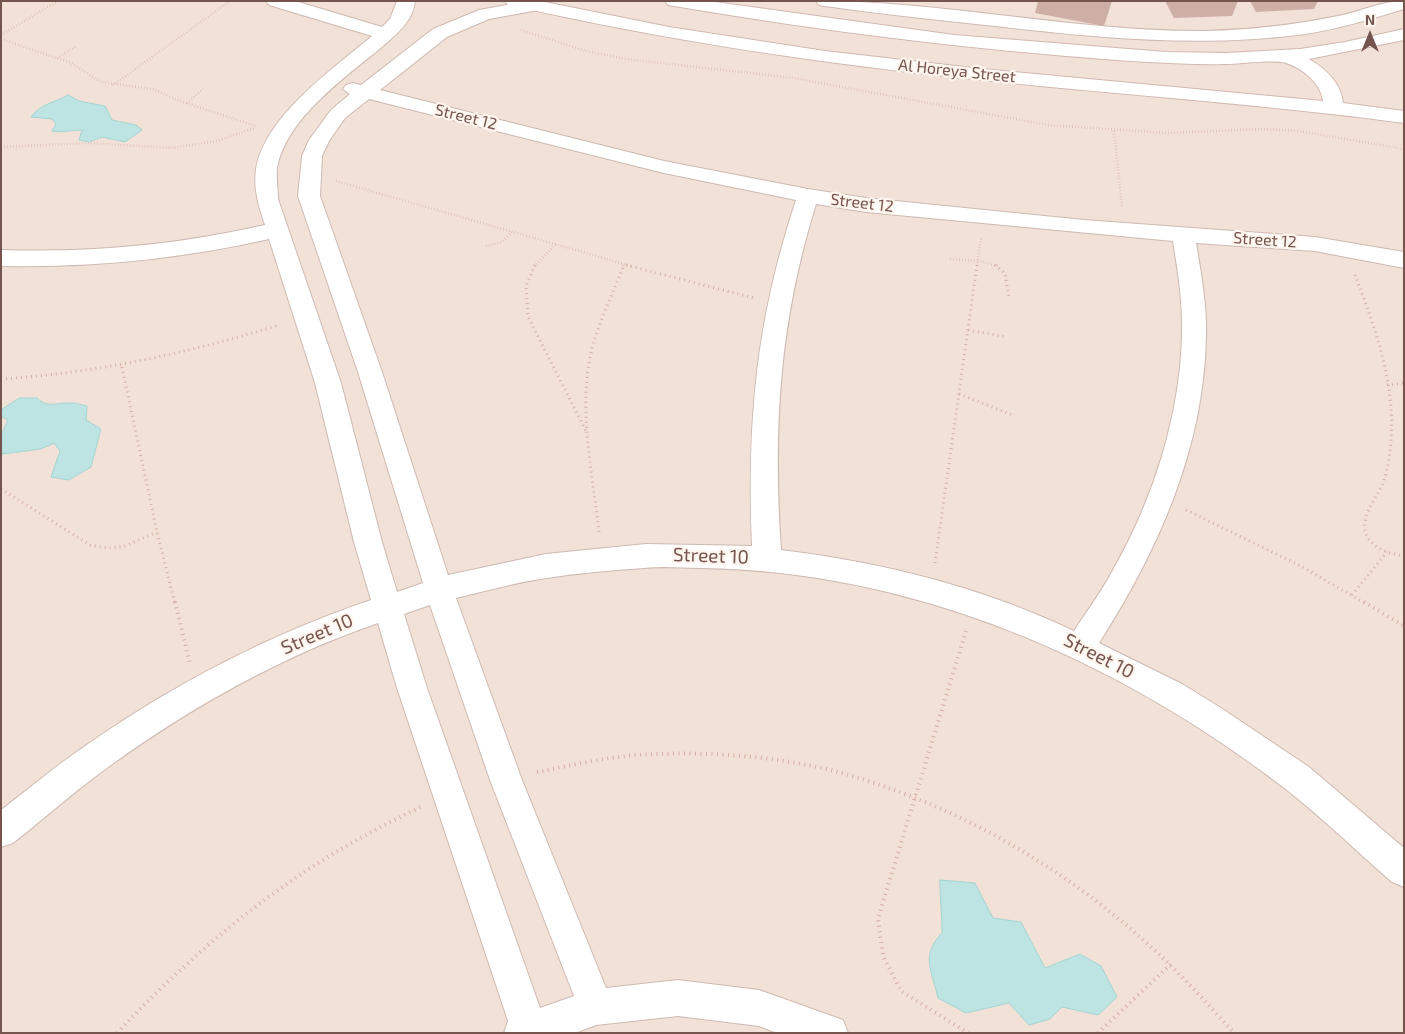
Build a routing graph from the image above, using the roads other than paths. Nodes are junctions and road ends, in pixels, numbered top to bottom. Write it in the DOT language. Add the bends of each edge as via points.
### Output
graph roads {
  1 [pos="275,1"];
  2 [pos="406,1"];
  3 [pos="514,1"];
  4 [pos="674,1"];
  5 [pos="826,1"];
  6 [pos="1404,3"];
  7 [pos="533,6"];
  8 [pos="816,24"];
  9 [pos="386,34"];
  10 [pos="1404,34"];
  11 [pos="1287,56"];
  12 [pos="330,83"];
  13 [pos="365,92"];
  14 [pos="1334,107"];
  15 [pos="1404,117"];
  16 [pos="808,196"];
  17 [pos="277,230"];
  18 [pos="1183,235"];
  19 [pos="1,258"];
  20 [pos="1404,260"];
  21 [pos="766,558"];
  22 [pos="438,589"];
  23 [pos="387,605"];
  24 [pos="1081,645"];
  25 [pos="1,831"];
  26 [pos="1404,870"];
  27 [pos="596,1007"];
  28 [pos="526,1031"];
  29 [pos="830,1033"];
  1 -- 9 [label="street"];
  2 -- 9 [label="street" via="398,22"];
  3 -- 7 [label="street, Al Horeya Street"];
  4 -- 8 [label="street, Al Horeya Street"];
  5 -- 6 [label="street" via="1147,36 1297,30 1341,22"];
  5 -- 8 [label="street"];
  7 -- 13 [label="street" via="485,14 440,33"];
  7 -- 14 [label="street, Al Horeya Street" via="761,47 885,63"];
  8 -- 11 [label="street, Al Horeya Street" via="996,45 1138,56 1200,59"];
  9 -- 12 [label="street"];
  10 -- 11 [label="street, Al Horeya Street"];
  11 -- 14 [label="street" via="1324,79 1334,98"];
  12 -- 13 [label="street, Street 12"];
  12 -- 17 [label="street" via="301,108 279,137 267,167 267,199"];
  13 -- 16 [label="street, Street 12" via="664,167"];
  13 -- 22 [label="street" via="338,114 319,140 312,156 309,196 370,372"];
  14 -- 15 [label="street, Al Horeya Street"];
  16 -- 18 [label="street, Street 12" via="984,217"];
  16 -- 21 [label="street" via="777,304 766,376 762,432"];
  17 -- 19 [label="street" via="222,243 119,258"];
  17 -- 23 [label="street" via="328,383"];
  18 -- 20 [label="street, Street 12" via="1315,244"];
  18 -- 24 [label="street" via="1192,284 1194,337 1189,393 1176,452 1160,499 1123,579"];
  21 -- 22 [label="street, Street 10" via="685,554 602,558 521,569"];
  21 -- 24 [label="street, Street 10" via="849,569 931,588 975,602"];
  22 -- 23 [label="street, Street 10"];
  22 -- 27 [label="street" via="506,780"];
  23 -- 25 [label="street, Street 10" via="292,642 197,692 100,754"];
  23 -- 28 [label="street"];
  24 -- 26 [label="street, Street 10" via="1193,706 1306,785"];
  27 -- 28 [label="street"];
  27 -- 29 [label="street" via="678,998 759,1008"];
}
